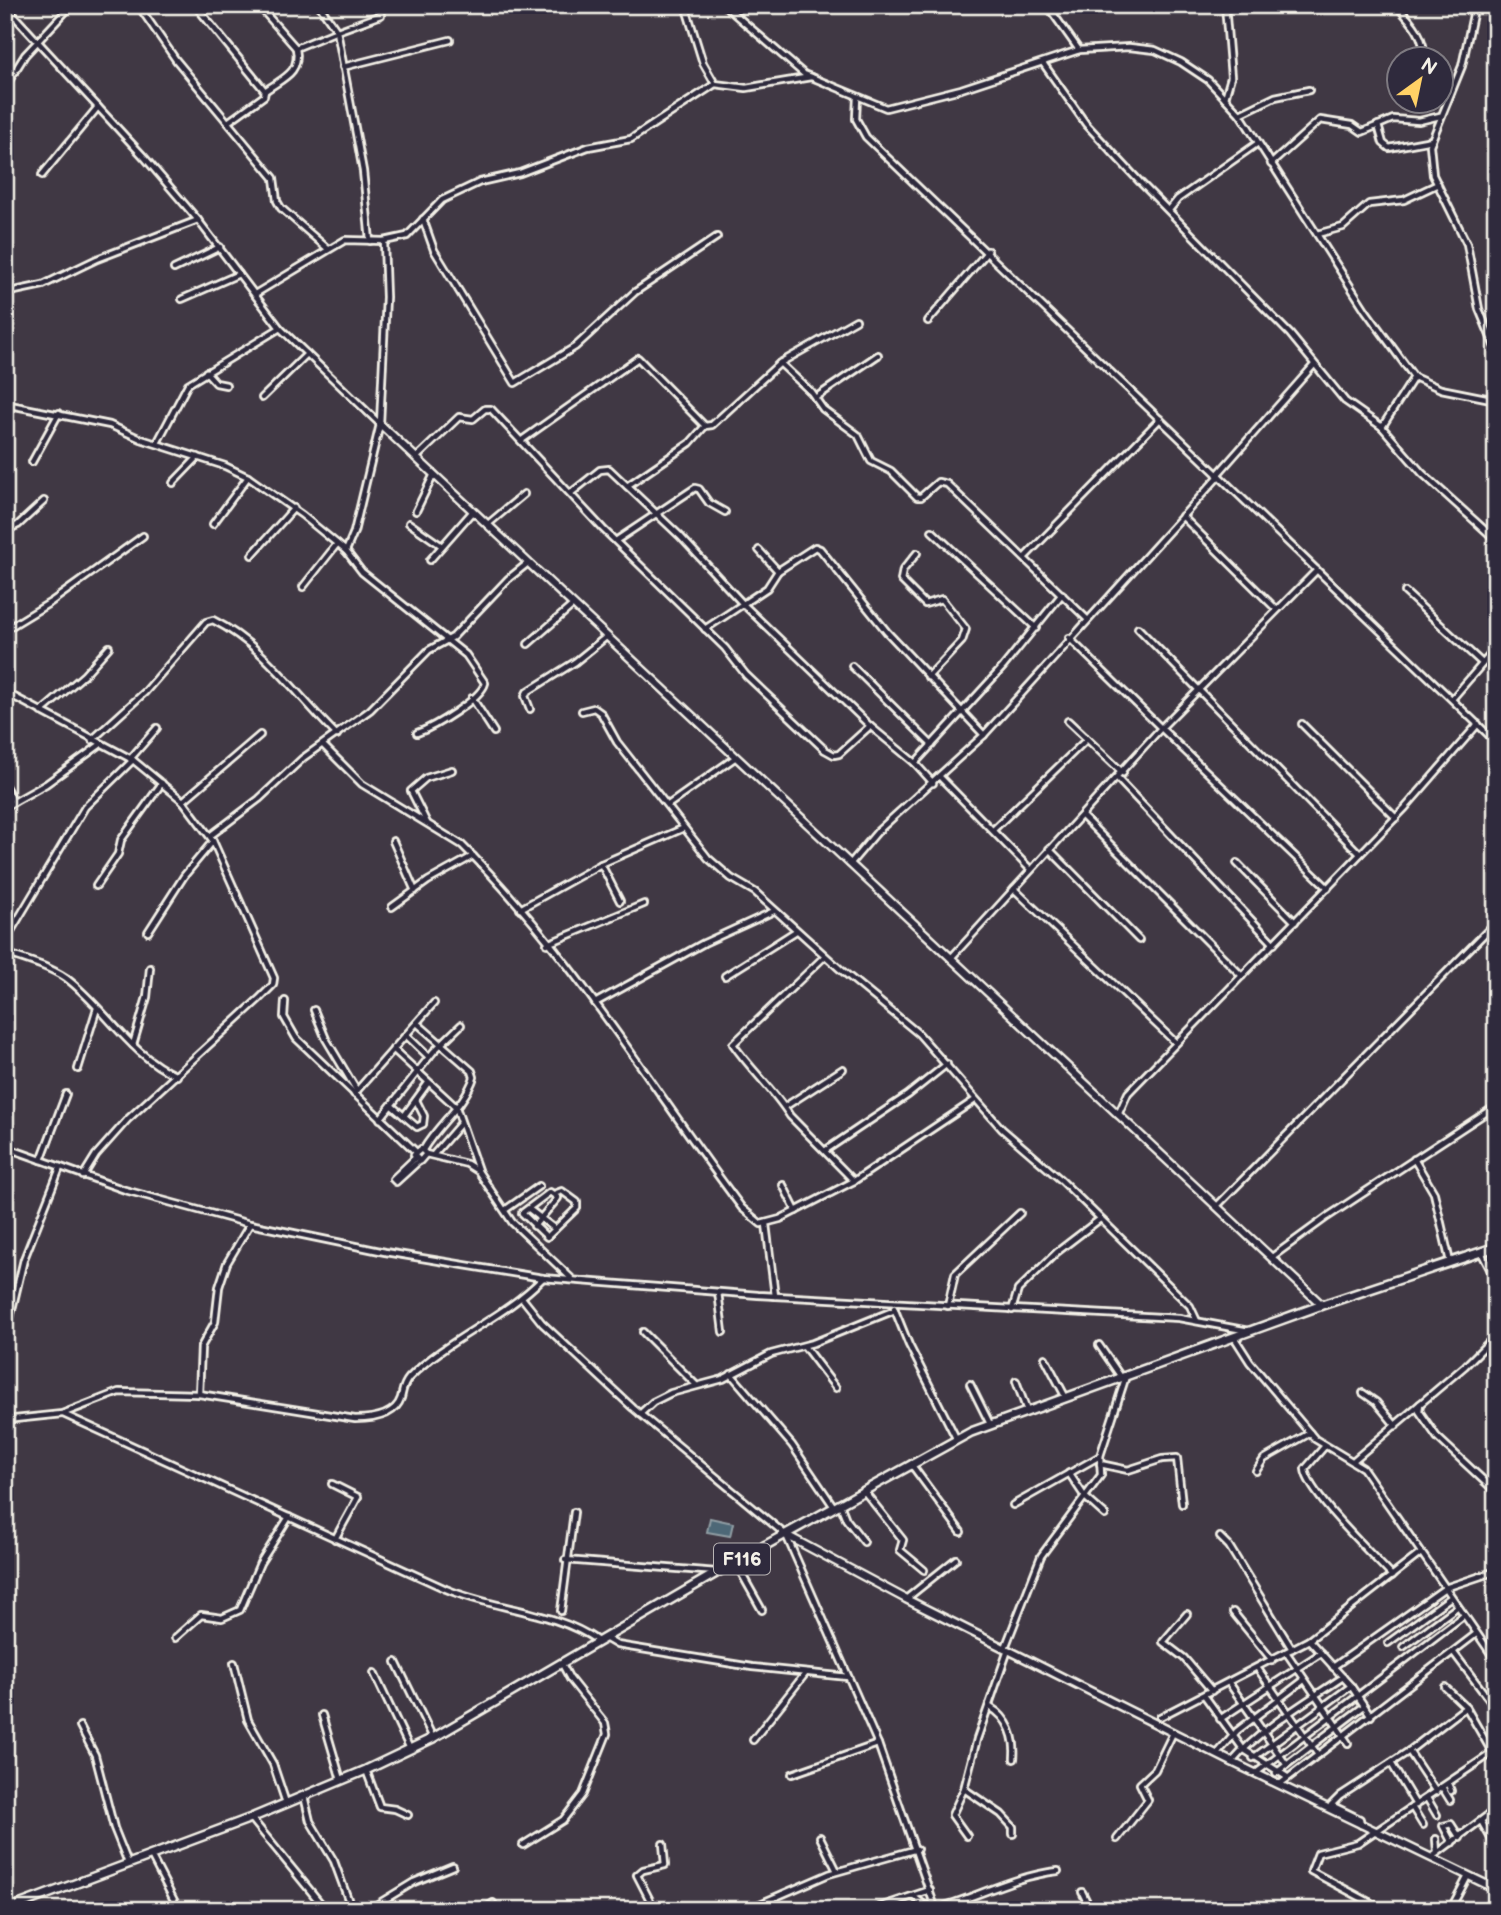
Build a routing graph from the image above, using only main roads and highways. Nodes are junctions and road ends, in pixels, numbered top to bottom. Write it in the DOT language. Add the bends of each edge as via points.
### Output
graph roads {
  1 [pos="1496,1247"];
  2 [pos="6,1906"];
  1 -- 2 [label="main road, F116" via="990,1424 863,1490 433,1738 251,1818"];
}
